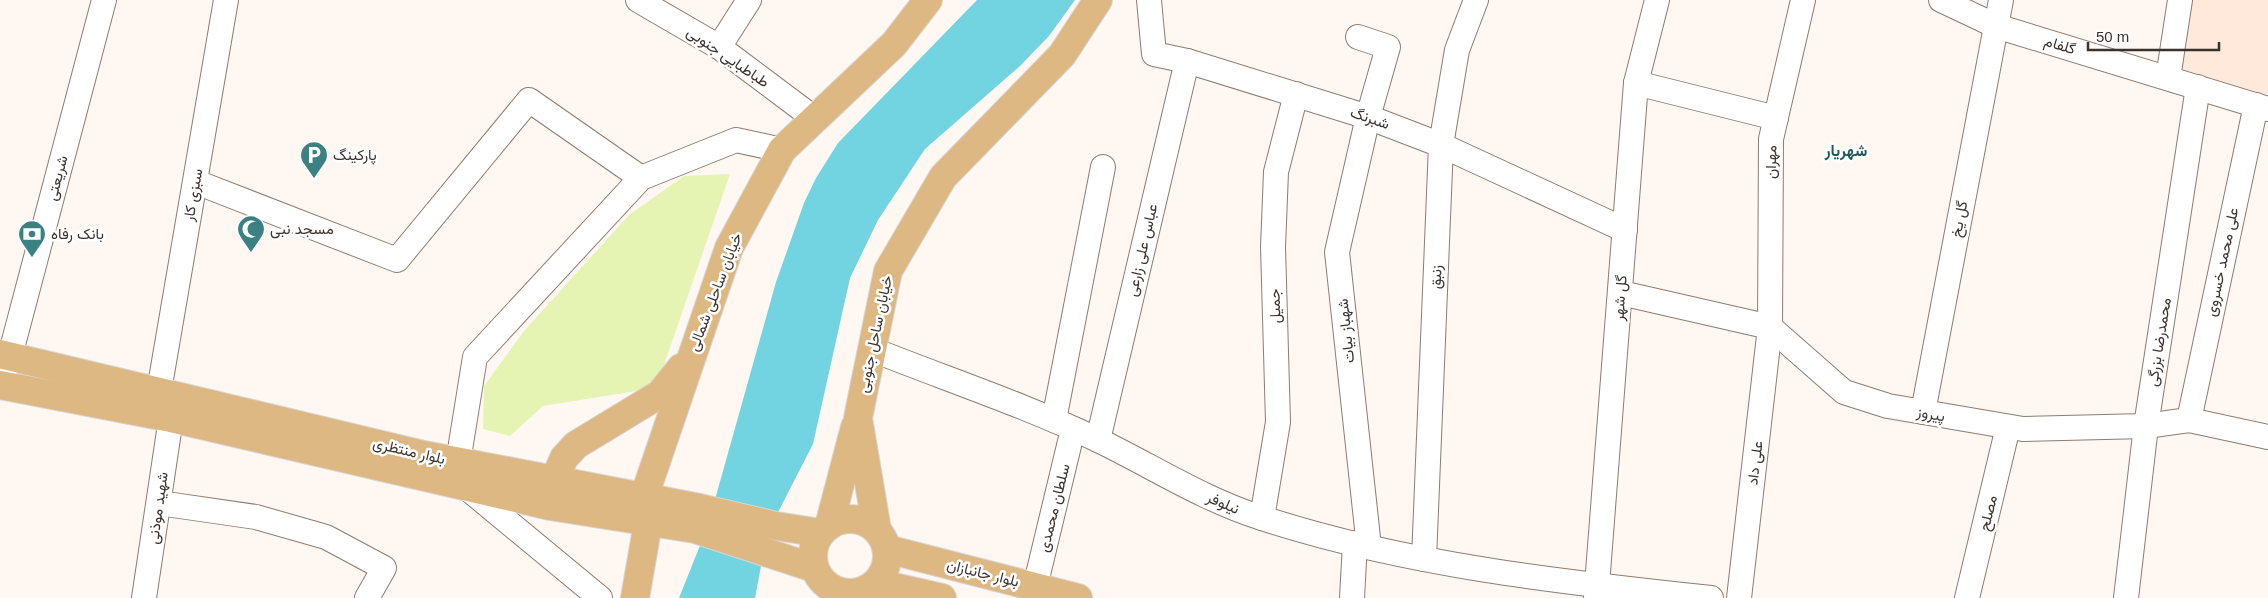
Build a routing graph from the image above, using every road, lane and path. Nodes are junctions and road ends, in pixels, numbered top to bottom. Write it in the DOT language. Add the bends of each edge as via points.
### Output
graph roads {
  1 [pos="104,0"];
  2 [pos="226,0"];
  3 [pos="638,0"];
  4 [pos="749,0"];
  5 [pos="928,0"];
  6 [pos="1098,0"];
  7 [pos="1149,0"];
  8 [pos="1476,0"];
  9 [pos="1657,0"];
  10 [pos="1803,0"];
  11 [pos="1941,0"];
  12 [pos="2001,0"];
  13 [pos="2180,0"];
  14 [pos="1996,26"];
  15 [pos="1358,37"];
  16 [pos="719,47"];
  17 [pos="1187,60"];
  18 [pos="2168,78"];
  19 [pos="1636,83"];
  20 [pos="2198,87"];
  21 [pos="1296,94"];
  22 [pos="2262,107"];
  23 [pos="1368,117"];
  24 [pos="815,118"];
  25 [pos="1776,118"];
  26 [pos="1441,145"];
  27 [pos="782,150"];
  28 [pos="1103,167"];
  29 [pos="641,178"];
  30 [pos="196,182"];
  31 [pos="1625,230"];
  32 [pos="1620,293"];
  33 [pos="1770,327"];
  34 [pos="871,349"];
  35 [pos="5,355"];
  36 [pos="691,355"];
  37 [pos="0,384"];
  38 [pos="159,390"];
  39 [pos="1923,412"];
  40 [pos="171,418"];
  41 [pos="858,418"];
  42 [pos="2189,420"];
  43 [pos="1063,425"];
  44 [pos="2146,426"];
  45 [pos="2008,427"];
  46 [pos="2268,437"];
  47 [pos="1098,440"];
  48 [pos="458,462"];
  49 [pos="467,488"];
  50 [pos="552,493"];
  51 [pos="159,502"];
  52 [pos="646,510"];
  53 [pos="1262,518"];
  54 [pos="825,529"];
  55 [pos="773,539"];
  56 [pos="882,540"];
  57 [pos="1362,545"];
  58 [pos="1424,559"];
  59 [pos="814,568"];
  60 [pos="1035,586"];
  61 [pos="878,590"];
  62 [pos="1597,592"];
  63 [pos="839,595"];
  64 [pos="939,597"];
  65 [pos="144,598"];
  66 [pos="367,598"];
  67 [pos="600,598"];
  68 [pos="635,598"];
  69 [pos="1078,598"];
  70 [pos="1352,598"];
  71 [pos="1711,598"];
  72 [pos="1739,598"];
  73 [pos="1967,598"];
  74 [pos="2126,598"];
  1 -- 35 [label="street, شریعتی"];
  2 -- 30 [label="street, سبزی کار"];
  3 -- 16 [label="street, طباطبایی جنوبی"];
  4 -- 16 [label="street"];
  5 -- 24 [label="main road, خیابان ساحلی شمالی" via="894,44"];
  6 -- 34 [label="main road, خیابان ساحل جنوبی" via="1062,55 943,176 888,271"];
  7 -- 17 [label="street, شبرنگ" via="1154,54"];
  8 -- 26 [label="street, زنبق" via="1457,50"];
  9 -- 19 [label="street, گل شهر"];
  10 -- 25 [label="street, مهران"];
  11 -- 14 [label="street, گلفام"];
  12 -- 14 [label="street, گل یخ"];
  13 -- 18 [label="street"];
  14 -- 18 [label="street, گلفام"];
  14 -- 39 [label="street, گل یخ"];
  15 -- 23 [label="street, شهباز بیات" via="1388,47"];
  16 -- 24 [label="street, طباطبایی جنوبی"];
  17 -- 21 [label="street, شبرنگ"];
  17 -- 47 [label="street, عباس علی زارعی"];
  18 -- 20 [label="street, گلفام"];
  19 -- 25 [label="street"];
  19 -- 31 [label="street, گل شهر"];
  20 -- 22 [label="street, گلفام"];
  20 -- 44 [label="street, محمدرضا بزرگی"];
  21 -- 23 [label="street, شبرنگ"];
  21 -- 53 [label="street, جمیل" via="1276,172 1273,247 1278,422"];
  22 -- 42 [label="street, علی محمد خسروی"];
  23 -- 26 [label="street, شبرنگ"];
  23 -- 57 [label="street, شهباز بیات" via="1337,252"];
  24 -- 27 [label="main road, خیابان ساحلی شمالی"];
  25 -- 33 [label="street, مهران" via="1771,139"];
  26 -- 31 [label="street, شبرنگ"];
  26 -- 58 [label="street, زنبق"];
  27 -- 29 [label="street" via="736,140"];
  27 -- 36 [label="main road, خیابان ساحلی شمالی" via="729,248"];
  28 -- 43 [label="street, سلطان محمدی"];
  29 -- 30 [label="street" via="529,100 397,260"];
  29 -- 48 [label="street" via="475,357"];
  30 -- 38 [label="street, سبزی کار"];
  31 -- 32 [label="street, گل شهر"];
  32 -- 33 [label="street, پیروز"];
  32 -- 62 [label="street, گل شهر"];
  33 -- 39 [label="street, پیروز" via="1844,392 1888,406"];
  33 -- 72 [label="street, علی داد"];
  34 -- 41 [label="main road, خیابان ساحل جنوبی"];
  34 -- 43 [label="street, نیلوفر"];
  35 -- 37 [label="street, شریعتی"];
  35 -- 38 [label="main road, بلوار منتظری"];
  36 -- 50 [label="main road" via="660,394 576,445 564,458"];
  36 -- 52 [label="main road, خیابان ساحلی شمالی"];
  37 -- 40 [label="main road, بلوار منتظری"];
  38 -- 48 [label="main road, بلوار منتظری"];
  39 -- 45 [label="street, پیروز"];
  40 -- 49 [label="main road, بلوار منتظری"];
  40 -- 51 [label="street, شهید موذنی"];
  41 -- 54 [label="main road"];
  41 -- 56 [label="main road, خیابان ساحل جنوبی"];
  42 -- 44 [label="street, پیروز"];
  42 -- 46 [label="street, پیروز"];
  43 -- 47 [label="street, نیلوفر"];
  43 -- 60 [label="street, سلطان محمدی"];
  44 -- 45 [label="street, پیروز"];
  44 -- 74 [label="street, محمدرضا بزرگی"];
  45 -- 73 [label="street, مصلح"];
  47 -- 53 [label="street, نیلوفر" via="1201,493"];
  48 -- 50 [label="main road, بلوار منتظری"];
  49 -- 50 [label="main road, بلوار منتظری"];
  49 -- 67 [label="street"];
  50 -- 52 [label="main road, بلوار منتظری"];
  51 -- 65 [label="street, شهید موذنی"];
  51 -- 66 [label="street" via="256,516 326,537 384,568"];
  52 -- 55 [label="main road, بلوار منتظری" via="698,519"];
  52 -- 68 [label="main road, خیابان ساحلی شمالی"];
  53 -- 57 [label="street, نیلوفر"];
  54 -- 55 [label="main road, بلوار منتظری"];
  54 -- 56 [label="main road" via="848,519 864,522"];
  54 -- 59 [label="main road" via="813,550"];
  55 -- 59 [label="main road, بلوار منتظری"];
  56 -- 60 [label="main road, بلوار جانبازان"];
  56 -- 61 [label="main road" via="887,561"];
  57 -- 58 [label="street, نیلوفر"];
  57 -- 70 [label="street, شهباز بیات"];
  58 -- 62 [label="street, نیلوفر"];
  59 -- 63 [label="main road"];
  60 -- 69 [label="main road, بلوار جانبازان"];
  61 -- 63 [label="main road"];
  61 -- 64 [label="main road"];
  62 -- 71 [label="street, نیلوفر"];
}
